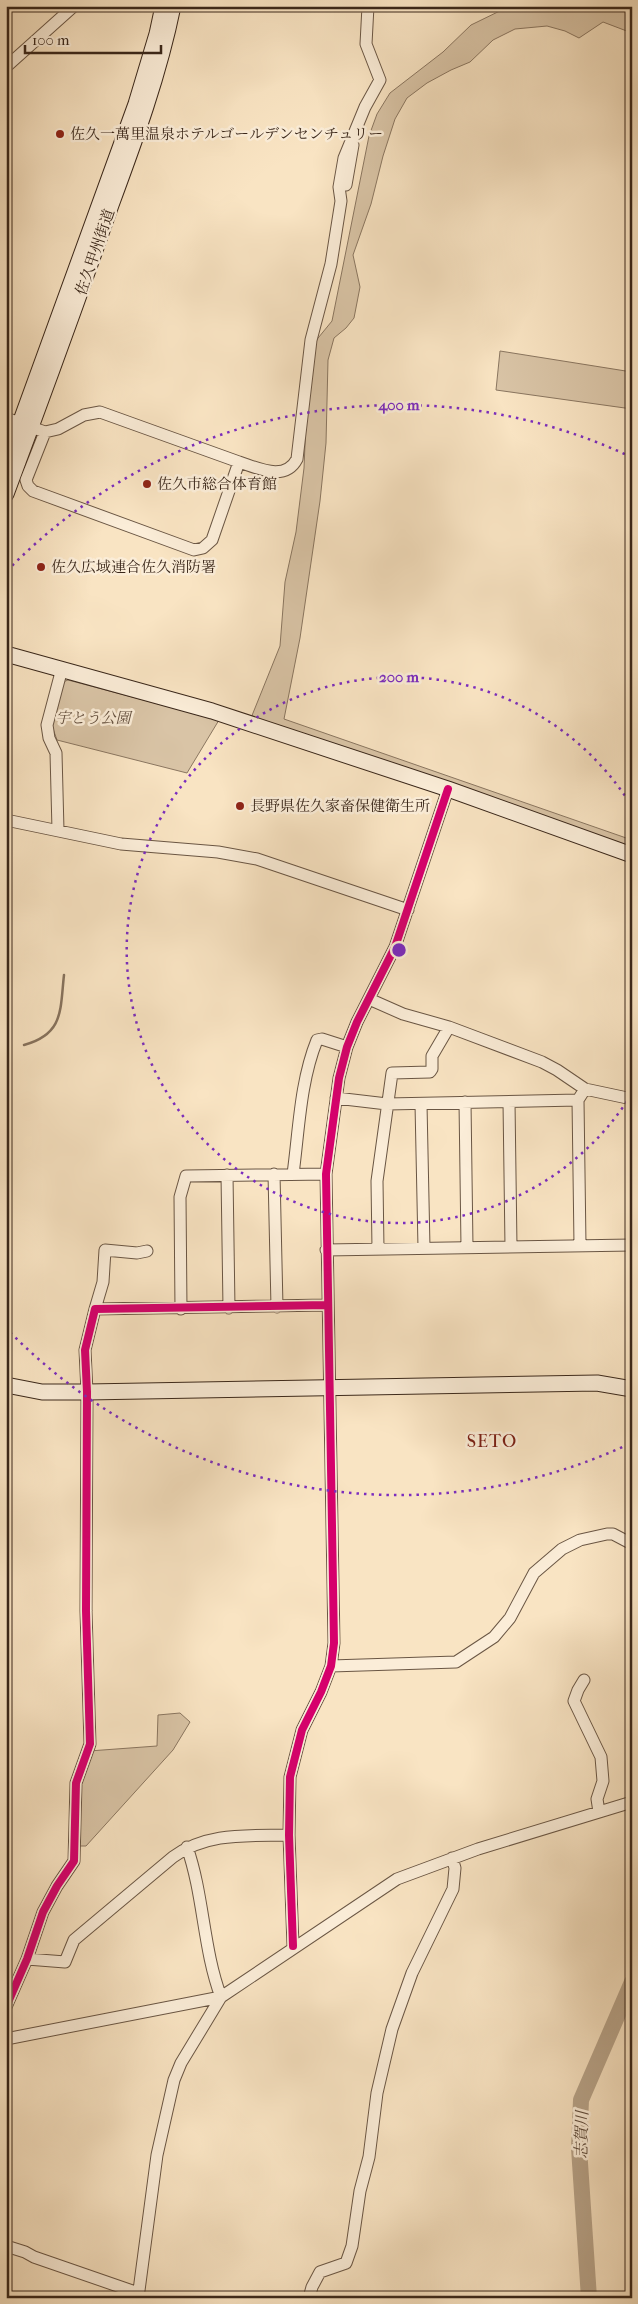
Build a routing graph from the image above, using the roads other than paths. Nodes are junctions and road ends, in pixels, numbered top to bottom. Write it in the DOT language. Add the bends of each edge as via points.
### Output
graph roads {
  1 [pos="74,6"];
  2 [pos="163,6"];
  3 [pos="173,6"];
  4 [pos="368,6"];
  5 [pos="6,67"];
  6 [pos="26,424"];
  7 [pos="6,462"];
  8 [pos="239,462"];
  9 [pos="6,494"];
  10 [pos="6,654"];
  11 [pos="59,669"];
  12 [pos="448,789"];
  13 [pos="6,820"];
  14 [pos="58,830"];
  15 [pos="632,855"];
  16 [pos="408,910"];
  17 [pos="370,999"];
  18 [pos="449,1027"];
  19 [pos="347,1047"];
  20 [pos="585,1089"];
  21 [pos="336,1098"];
  22 [pos="632,1099"];
  23 [pos="578,1100"];
  24 [pos="465,1102"];
  25 [pos="509,1102"];
  26 [pos="388,1104"];
  27 [pos="421,1104"];
  28 [pos="274,1174"];
  29 [pos="294,1174"];
  30 [pos="326,1174"];
  31 [pos="227,1175"];
  32 [pos="632,1245"];
  33 [pos="580,1246"];
  34 [pos="467,1247"];
  35 [pos="511,1247"];
  36 [pos="424,1248"];
  37 [pos="378,1249"];
  38 [pos="326,1250"];
  39 [pos="147,1251"];
  40 [pos="327,1305"];
  41 [pos="277,1307"];
  42 [pos="229,1308"];
  43 [pos="95,1309"];
  44 [pos="181,1309"];
  45 [pos="6,1385"];
  46 [pos="329,1388"];
  47 [pos="632,1389"];
  48 [pos="87,1392"];
  49 [pos="632,1544"];
  50 [pos="331,1666"];
  51 [pos="584,1680"];
  52 [pos="632,1802"];
  53 [pos="599,1812"];
  54 [pos="289,1835"];
  55 [pos="187,1847"];
  56 [pos="452,1858"];
  57 [pos="294,1946"];
  58 [pos="27,1959"];
  59 [pos="221,1996"];
  60 [pos="6,2007"];
  61 [pos="6,2039"];
  62 [pos="6,2246"];
  63 [pos="138,2295"];
  64 [pos="309,2298"];
  1 -- 5 [label="street"];
  2 -- 6 [label="street, 佐久甲州街道" via="136,104"];
  3 -- 6 [label="street, 佐久甲州街道" via="165,48 146,109"];
  4 -- 8 [label="street" via="366,44 380,80 353,138 332,264 311,340 297,460 290,469 281,472"];
  6 -- 7 [label="street, 佐久甲州街道"];
  6 -- 8 [label="street" via="58,429 84,414 100,412"];
  6 -- 8 [label="street" via="26,480 33,491 194,550 203,548 212,540"];
  6 -- 9 [label="street, 佐久甲州街道"];
  10 -- 11 [label="street"];
  11 -- 12 [label="street" via="202,708"];
  11 -- 14 [label="street" via="47,725 56,753"];
  12 -- 15 [label="street"];
  12 -- 16 [label="street"];
  13 -- 14 [label="street"];
  14 -- 16 [label="street" via="121,844 257,859"];
  16 -- 17 [label="street" via="395,947"];
  17 -- 18 [label="street" via="402,1014"];
  17 -- 19 [label="street"];
  18 -- 20 [label="street" via="550,1066"];
  18 -- 26 [label="street" via="432,1056 430,1072 392,1073"];
  19 -- 21 [label="street"];
  19 -- 29 [label="street" via="317,1040 305,1082"];
  20 -- 22 [label="street"];
  20 -- 23 [label="street"];
  21 -- 26 [label="street"];
  21 -- 30 [label="street"];
  23 -- 25 [label="street"];
  23 -- 33 [label="street"];
  24 -- 25 [label="street"];
  24 -- 27 [label="street"];
  24 -- 34 [label="street"];
  25 -- 35 [label="street"];
  26 -- 27 [label="street"];
  26 -- 37 [label="street" via="377,1181"];
  27 -- 36 [label="street"];
  28 -- 29 [label="street"];
  28 -- 31 [label="street"];
  28 -- 41 [label="street"];
  29 -- 30 [label="street"];
  30 -- 38 [label="street"];
  31 -- 42 [label="street"];
  31 -- 44 [label="street" via="186,1176 180,1197"];
  32 -- 33 [label="street"];
  33 -- 35 [label="street"];
  34 -- 35 [label="street"];
  34 -- 36 [label="street"];
  36 -- 37 [label="street"];
  37 -- 38 [label="street"];
  38 -- 40 [label="street"];
  39 -- 43 [label="street" via="105,1250 103,1282"];
  40 -- 41 [label="street"];
  40 -- 46 [label="street"];
  41 -- 42 [label="street"];
  42 -- 44 [label="street"];
  43 -- 44 [label="street"];
  43 -- 48 [label="street" via="85,1350"];
  45 -- 48 [label="street" via="42,1392"];
  46 -- 47 [label="street" via="597,1383"];
  46 -- 48 [label="street"];
  46 -- 50 [label="street" via="334,1637"];
  48 -- 58 [label="street" via="86,1611 90,1744 76,1783 74,1861 43,1912"];
  49 -- 50 [label="street" via="607,1534 580,1540 562,1549 534,1573 499,1632 456,1662"];
  50 -- 54 [label="street" via="296,1751 290,1777"];
  51 -- 53 [label="street" via="574,1701 601,1757 603,1781 597,1799"];
  52 -- 53 [label="street"];
  53 -- 56 [label="street"];
  54 -- 55 [label="street" via="220,1837"];
  54 -- 57 [label="street"];
  55 -- 58 [label="street" via="74,1940 65,1962"];
  55 -- 59 [label="street" via="202,1906 208,1953"];
  56 -- 57 [label="street" via="396,1879"];
  56 -- 64 [label="street" via="455,1868 453,1888 412,1973 392,2029 377,2093 352,2246 346,2263 320,2272"];
  57 -- 59 [label="street"];
  58 -- 60 [label="street"];
  59 -- 61 [label="street"];
  59 -- 63 [label="street" via="174,2080 156,2155"];
  62 -- 63 [label="street"];
}
